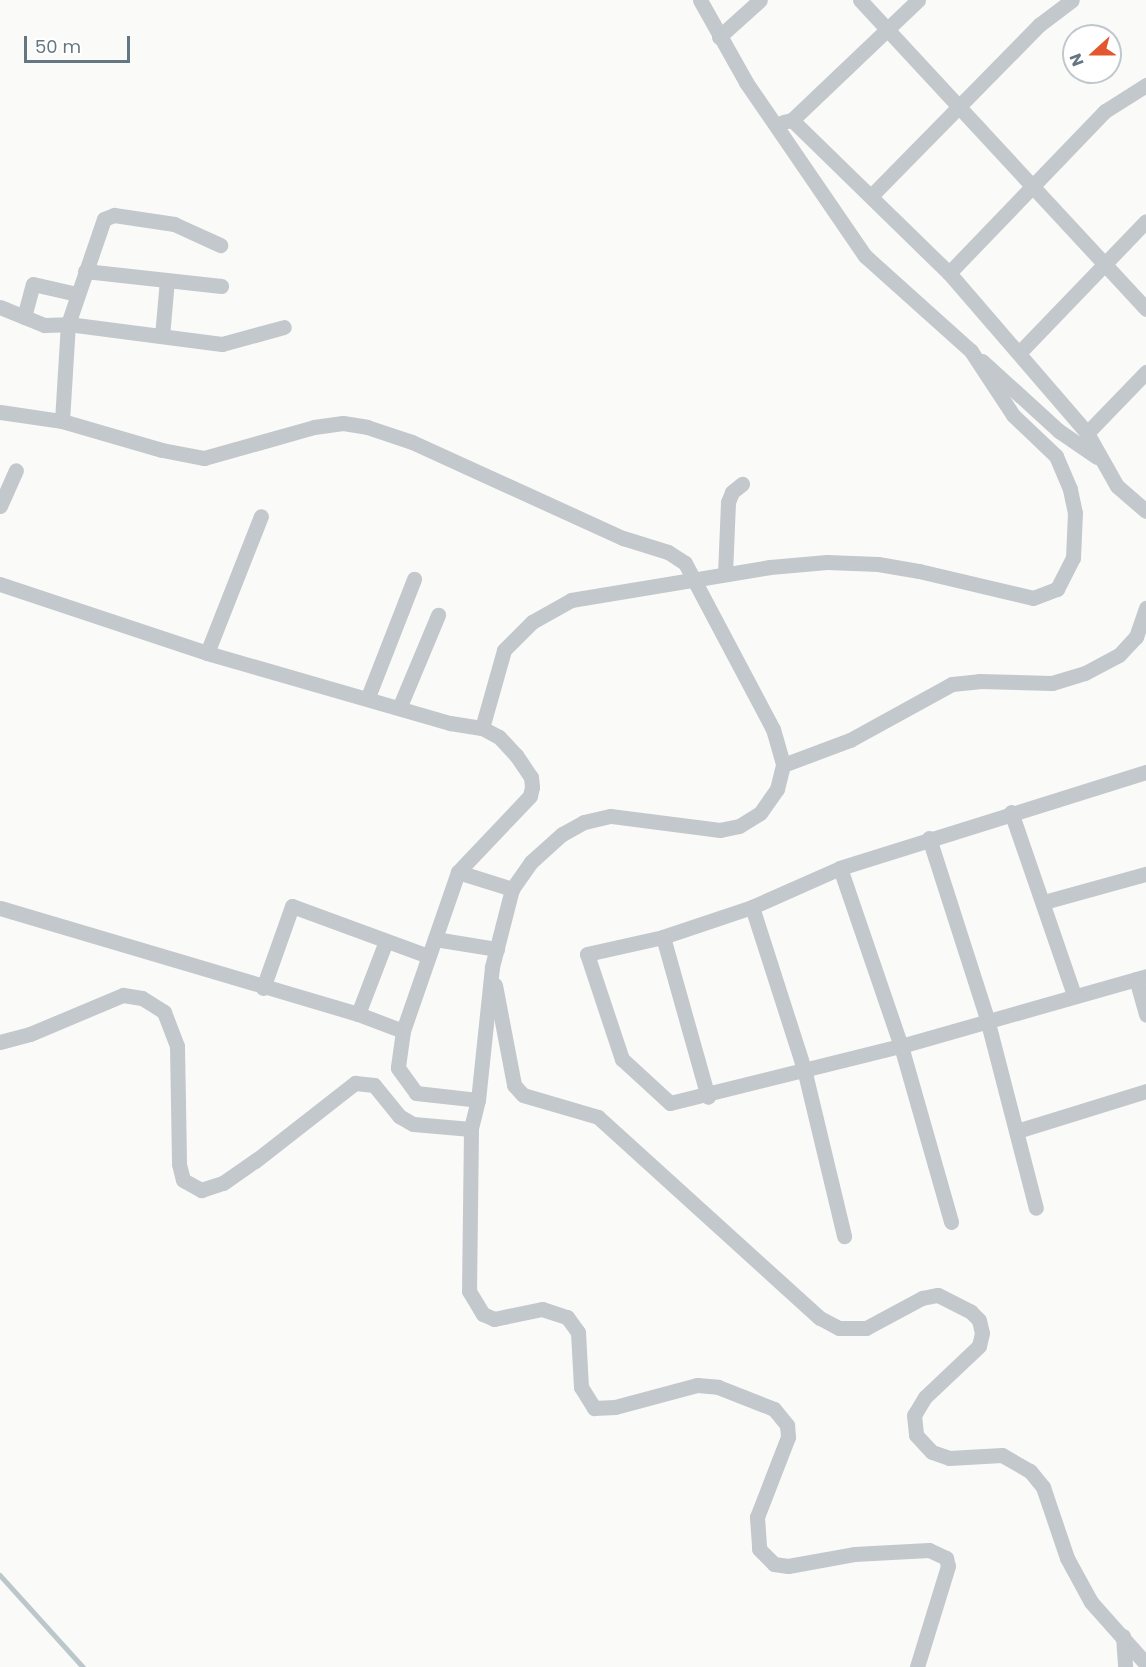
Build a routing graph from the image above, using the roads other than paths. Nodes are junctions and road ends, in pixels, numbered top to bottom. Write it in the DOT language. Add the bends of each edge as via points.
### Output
graph roads {
  1 [pos="700,0"];
  2 [pos="759,0"];
  3 [pos="860,0"];
  4 [pos="918,0"];
  5 [pos="1072,0"];
  6 [pos="886,29"];
  7 [pos="719,38"];
  8 [pos="1146,85"];
  9 [pos="958,106"];
  10 [pos="792,120"];
  11 [pos="773,123"];
  12 [pos="1031,185"];
  13 [pos="871,196"];
  14 [pos="1146,221"];
  15 [pos="220,245"];
  16 [pos="1104,264"];
  17 [pos="85,271"];
  18 [pos="949,273"];
  19 [pos="167,280"];
  20 [pos="221,286"];
  21 [pos="77,294"];
  22 [pos="0,306"];
  23 [pos="1146,309"];
  24 [pos="24,317"];
  25 [pos="68,324"];
  26 [pos="284,327"];
  27 [pos="162,336"];
  28 [pos="971,351"];
  29 [pos="1019,354"];
  30 [pos="1146,372"];
  31 [pos="0,412"];
  32 [pos="62,421"];
  33 [pos="1087,433"];
  34 [pos="1100,459"];
  35 [pos="16,470"];
  36 [pos="742,484"];
  37 [pos="0,506"];
  38 [pos="1146,511"];
  39 [pos="261,516"];
  40 [pos="725,574"];
  41 [pos="414,579"];
  42 [pos="696,579"];
  43 [pos="0,584"];
  44 [pos="1146,608"];
  45 [pos="438,615"];
  46 [pos="207,652"];
  47 [pos="368,697"];
  48 [pos="400,706"];
  49 [pos="482,728"];
  50 [pos="783,765"];
  51 [pos="1146,772"];
  52 [pos="1011,812"];
  53 [pos="929,838"];
  54 [pos="840,868"];
  55 [pos="458,872"];
  56 [pos="1146,874"];
  57 [pos="512,889"];
  58 [pos="1044,902"];
  59 [pos="752,907"];
  60 [pos="0,908"];
  61 [pos="663,937"];
  62 [pos="435,939"];
  63 [pos="386,941"];
  64 [pos="497,949"];
  65 [pos="428,956"];
  66 [pos="492,967"];
  67 [pos="1141,978"];
  68 [pos="263,988"];
  69 [pos="1074,995"];
  70 [pos="358,1014"];
  71 [pos="1146,1015"];
  72 [pos="987,1019"];
  73 [pos="403,1031"];
  74 [pos="0,1042"];
  75 [pos="901,1046"];
  76 [pos="482,1053"];
  77 [pos="507,1054"];
  78 [pos="804,1069"];
  79 [pos="1146,1091"];
  80 [pos="708,1097"];
  81 [pos="478,1100"];
  82 [pos="471,1129"];
  83 [pos="1017,1131"];
  84 [pos="1036,1208"];
  85 [pos="951,1222"];
  86 [pos="844,1236"];
  87 [pos="1123,1636"];
  88 [pos="1146,1664"];
  89 [pos="917,1667"];
  90 [pos="1125,1667"];
  1 -- 7 [label="street"];
  2 -- 7 [label="street"];
  3 -- 6 [label="street"];
  4 -- 6 [label="street"];
  5 -- 9 [label="street" via="1039,25"];
  6 -- 9 [label="street"];
  6 -- 10 [label="street"];
  7 -- 11 [label="street"];
  8 -- 12 [label="street" via="1105,111"];
  9 -- 12 [label="street"];
  9 -- 13 [label="street"];
  10 -- 11 [label="street"];
  10 -- 13 [label="street"];
  11 -- 28 [label="street" via="865,256"];
  12 -- 16 [label="street"];
  12 -- 18 [label="street"];
  13 -- 18 [label="street"];
  14 -- 16 [label="street"];
  15 -- 17 [label="street" via="174,224 114,215 104,219"];
  16 -- 23 [label="street"];
  16 -- 29 [label="street"];
  17 -- 19 [label="street"];
  17 -- 21 [label="street"];
  18 -- 29 [label="street"];
  19 -- 20 [label="street"];
  19 -- 27 [label="street"];
  21 -- 24 [label="street" via="33,284"];
  21 -- 25 [label="street"];
  22 -- 24 [label="street"];
  24 -- 25 [label="street" via="44,325"];
  25 -- 27 [label="street"];
  25 -- 32 [label="street"];
  26 -- 27 [label="street" via="230,344"];
  28 -- 34 [label="street" via="1051,424"];
  28 -- 40 [label="street" via="1013,415 1056,456 1070,489 1075,513 1073,558 1057,589 1032,598 919,571 858,562"];
  29 -- 33 [label="street"];
  30 -- 33 [label="street"];
  31 -- 32 [label="street"];
  32 -- 42 [label="street" via="204,458 314,427 343,423 367,427 412,442 623,538 668,552 685,563"];
  33 -- 34 [label="street"];
  34 -- 38 [label="street" via="1117,486"];
  35 -- 37 [label="street"];
  36 -- 40 [label="street" via="728,502"];
  39 -- 46 [label="street"];
  40 -- 42 [label="street"];
  41 -- 47 [label="street"];
  42 -- 49 [label="street" via="571,600 532,622 504,650"];
  42 -- 50 [label="street" via="773,729"];
  43 -- 46 [label="street"];
  44 -- 50 [label="street" via="1136,637 1119,655 1085,674 1052,683 952,684 850,740"];
  45 -- 48 [label="street"];
  46 -- 47 [label="street"];
  47 -- 48 [label="street"];
  48 -- 49 [label="street"];
  49 -- 55 [label="street" via="499,737 516,755 531,777 532,787 530,796"];
  50 -- 57 [label="street" via="777,789 760,813 739,826 720,830 610,816 584,822 562,834 531,862"];
  51 -- 52 [label="street"];
  52 -- 53 [label="street"];
  52 -- 58 [label="street"];
  53 -- 54 [label="street"];
  53 -- 72 [label="street"];
  54 -- 59 [label="street"];
  54 -- 75 [label="street"];
  55 -- 57 [label="street"];
  55 -- 62 [label="street"];
  56 -- 58 [label="street"];
  57 -- 64 [label="street"];
  58 -- 69 [label="street"];
  59 -- 61 [label="street"];
  59 -- 78 [label="street"];
  60 -- 68 [label="street"];
  61 -- 80 [label="street"];
  61 -- 80 [label="street" via="587,954 622,1059 670,1103"];
  62 -- 64 [label="street"];
  62 -- 65 [label="street"];
  63 -- 65 [label="street"];
  63 -- 68 [label="street" via="292,906"];
  63 -- 70 [label="street"];
  64 -- 66 [label="street"];
  65 -- 73 [label="street"];
  66 -- 76 [label="street"];
  66 -- 77 [label="street"];
  67 -- 69 [label="street"];
  67 -- 71 [label="street"];
  68 -- 70 [label="street"];
  69 -- 72 [label="street"];
  70 -- 73 [label="street"];
  72 -- 75 [label="street"];
  72 -- 83 [label="street"];
  73 -- 81 [label="street" via="398,1068 407,1086 416,1093"];
  74 -- 82 [label="street" via="30,1034 123,995 142,998 164,1012 177,1046 179,1164 183,1180 201,1190 223,1182 255,1161 355,1083 374,1085 399,1116 413,1124"];
  75 -- 78 [label="street"];
  75 -- 85 [label="street"];
  76 -- 77 [label="street"];
  76 -- 81 [label="street"];
  77 -- 87 [label="street" via="514,1085 523,1095 598,1117 820,1318 838,1328 866,1329 922,1298 938,1295 971,1312 981,1327 979,1346 925,1397 914,1415 916,1435 932,1452 949,1458 1002,1455 1030,1471 1043,1486 1068,1558 1091,1602"];
  78 -- 80 [label="street"];
  78 -- 86 [label="street"];
  79 -- 83 [label="street"];
  81 -- 82 [label="street"];
  82 -- 89 [label="street" via="469,1291 473,1303 495,1319 542,1309 567,1317 578,1332 581,1387 594,1408 615,1407 697,1385 740,1394 774,1409 787,1425 788,1437 757,1517 759,1549 774,1564 788,1566 875,1553 929,1550 946,1558 948,1566"];
  83 -- 84 [label="street"];
  87 -- 88 [label="street"];
  87 -- 90 [label="street"];
}
